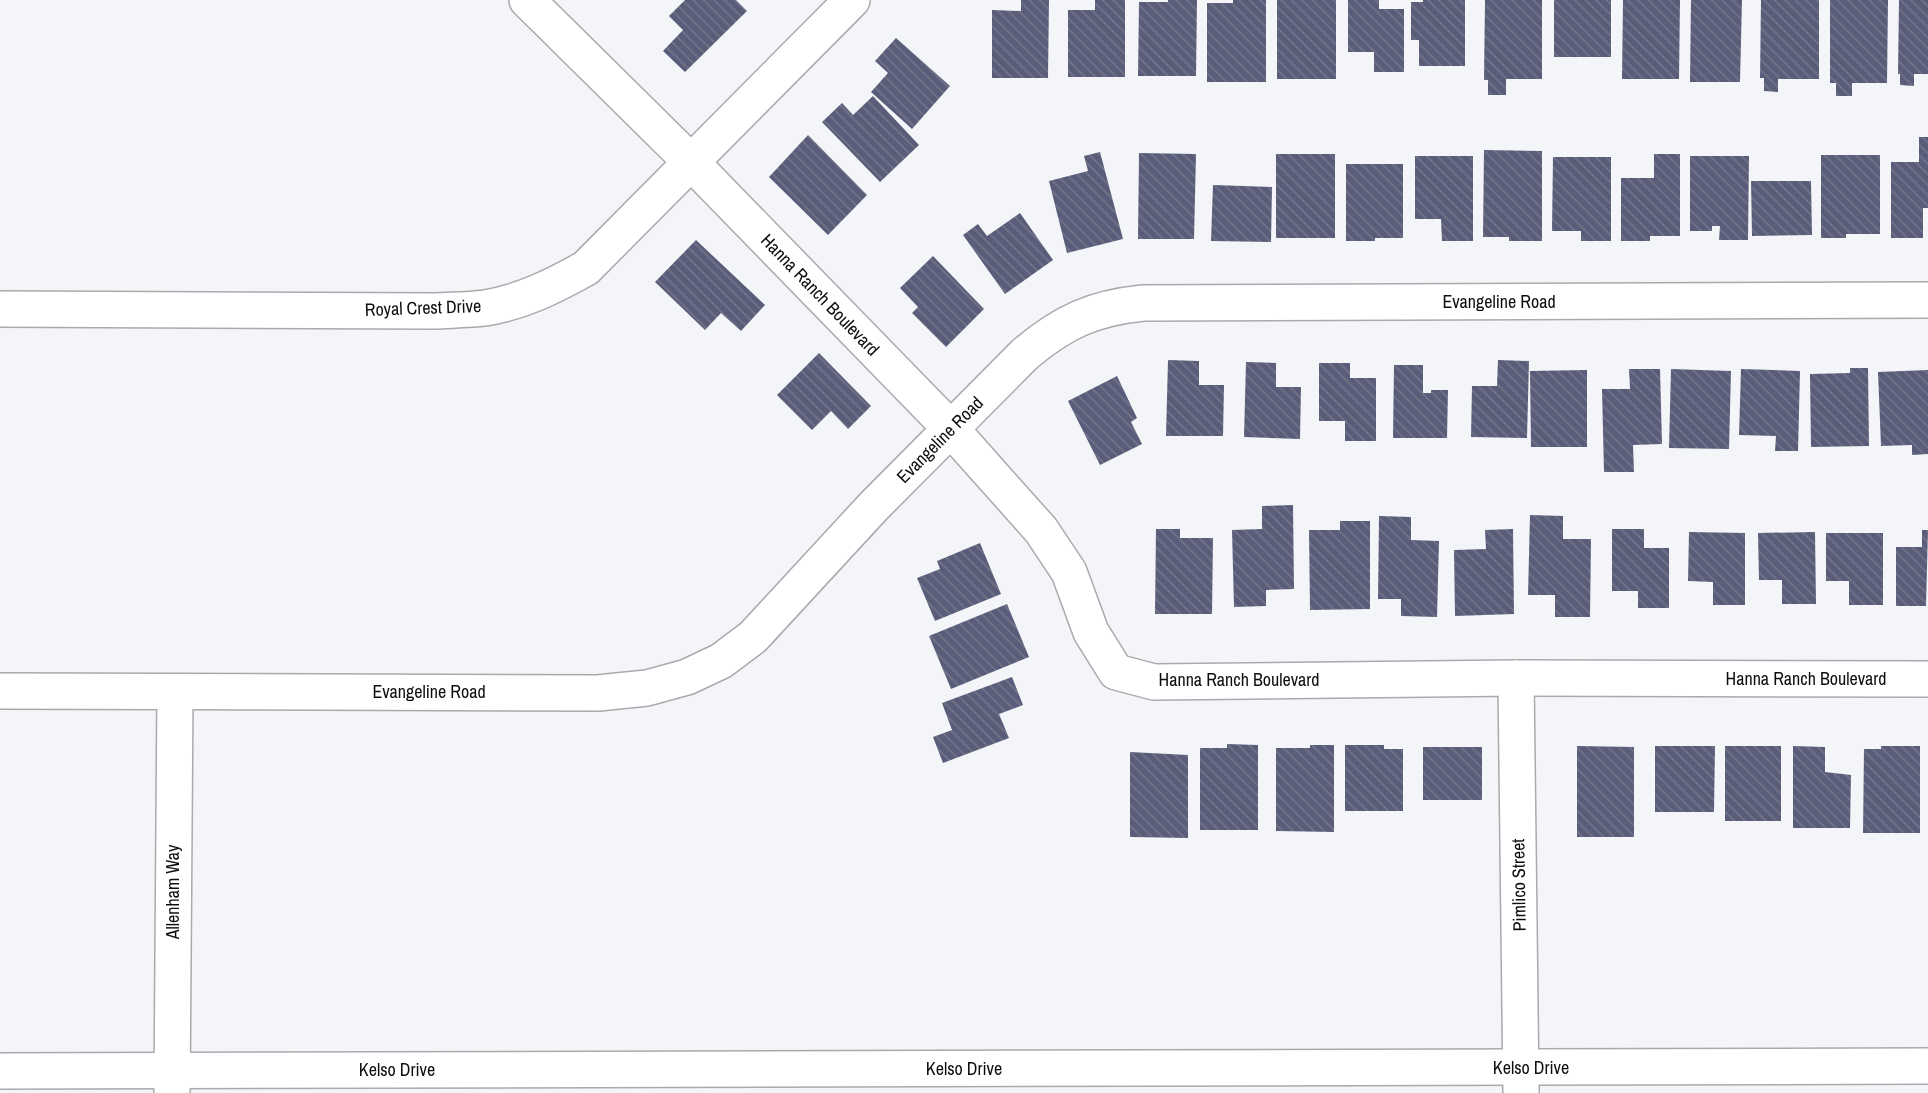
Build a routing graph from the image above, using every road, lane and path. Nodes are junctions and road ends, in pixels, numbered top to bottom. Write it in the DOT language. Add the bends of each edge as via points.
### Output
graph roads {
  1 [pos="527,0"];
  2 [pos="852,0"];
  3 [pos="690,161"];
  4 [pos="1928,300"];
  5 [pos="0,309"];
  6 [pos="951,429"];
  7 [pos="1516,678"];
  8 [pos="1928,679"];
  9 [pos="0,691"];
  10 [pos="175,692"];
  11 [pos="1928,1066"];
  12 [pos="0,1071"];
  13 [pos="864,1081"];
  14 [pos="1521,1081"];
  15 [pos="172,1082"];
  16 [pos="516,1082"];
  1 -- 3 [label="street, Hanna Ranch Boulevard"];
  2 -- 3 [label="street, Royal Crest Drive"];
  3 -- 5 [label="street, Royal Crest Drive" via="586,268 550,288 485,308"];
  3 -- 6 [label="street, Hanna Ranch Boulevard"];
  4 -- 6 [label="street, Evangeline Road" via="1118,306 1070,321 1048,334"];
  6 -- 7 [label="street, Hanna Ranch Boulevard" via="1041,530 1069,572 1091,632 1116,672 1154,682"];
  6 -- 10 [label="street, Evangeline Road" via="753,637 721,661 687,677 647,688 598,693"];
  7 -- 8 [label="street, Hanna Ranch Boulevard"];
  7 -- 14 [label="street, Pimlico Street"];
  9 -- 10 [label="street, Evangeline Road"];
  10 -- 15 [label="street, Allenham Way"];
  11 -- 14 [label="street, Kelso Drive"];
  12 -- 15 [label="street, Kelso Drive"];
  13 -- 14 [label="street, Kelso Drive"];
  13 -- 16 [label="street, Kelso Drive"];
  15 -- 16 [label="street, Kelso Drive"];
}
